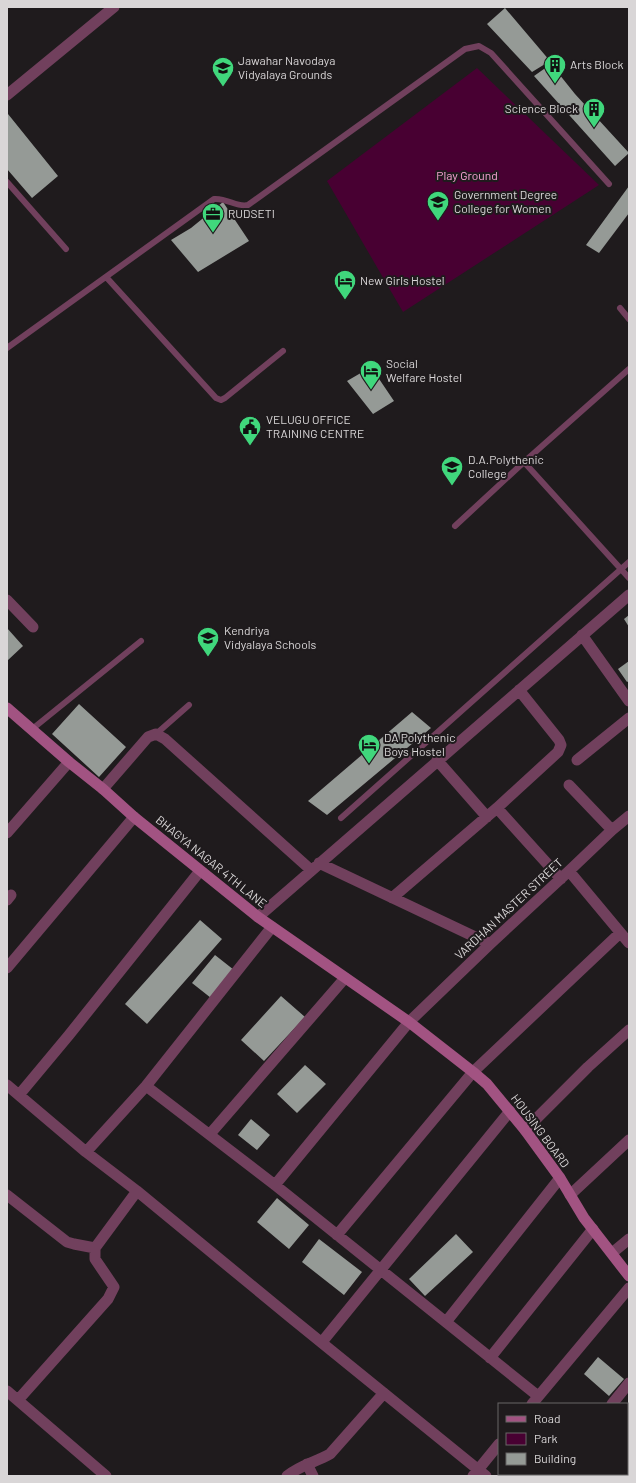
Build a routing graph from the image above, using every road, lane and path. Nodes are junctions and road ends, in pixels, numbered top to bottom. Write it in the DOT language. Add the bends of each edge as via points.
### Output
graph roads {
  1 [pos="114,7"];
  2 [pos="7,95"];
  3 [pos="7,182"];
  4 [pos="609,184"];
  5 [pos="66,249"];
  6 [pos="107,278"];
  7 [pos="620,308"];
  8 [pos="629,319"];
  9 [pos="7,348"];
  10 [pos="283,351"];
  11 [pos="629,370"];
  12 [pos="524,462"];
  13 [pos="455,526"];
  14 [pos="629,562"];
  15 [pos="620,569"];
  16 [pos="629,578"];
  17 [pos="629,595"];
  18 [pos="7,600"];
  19 [pos="33,627"];
  20 [pos="582,635"];
  21 [pos="141,642"];
  22 [pos="519,690"];
  23 [pos="629,701"];
  24 [pos="189,705"];
  25 [pos="7,708"];
  26 [pos="629,718"];
  27 [pos="31,730"];
  28 [pos="156,734"];
  29 [pos="438,760"];
  30 [pos="578,760"];
  31 [pos="69,762"];
  32 [pos="569,785"];
  33 [pos="103,789"];
  34 [pos="497,808"];
  35 [pos="629,816"];
  36 [pos="134,817"];
  37 [pos="487,817"];
  38 [pos="341,818"];
  39 [pos="612,830"];
  40 [pos="7,833"];
  41 [pos="315,867"];
  42 [pos="200,871"];
  43 [pos="565,875"];
  44 [pos="392,898"];
  45 [pos="258,917"];
  46 [pos="272,927"];
  47 [pos="620,933"];
  48 [pos="629,943"];
  49 [pos="490,944"];
  50 [pos="7,968"];
  51 [pos="345,978"];
  52 [pos="409,1022"];
  53 [pos="629,1030"];
  54 [pos="473,1072"];
  55 [pos="7,1085"];
  56 [pos="146,1086"];
  57 [pos="19,1095"];
  58 [pos="510,1111"];
  59 [pos="525,1130"];
  60 [pos="210,1134"];
  61 [pos="629,1140"];
  62 [pos="86,1152"];
  63 [pos="560,1178"];
  64 [pos="275,1185"];
  65 [pos="137,1191"];
  66 [pos="7,1195"];
  67 [pos="570,1195"];
  68 [pos="593,1229"];
  69 [pos="337,1235"];
  70 [pos="629,1239"];
  71 [pos="95,1248"];
  72 [pos="612,1253"];
  73 [pos="381,1271"];
  74 [pos="629,1276"];
  75 [pos="629,1288"];
  76 [pos="446,1322"];
  77 [pos="322,1342"];
  78 [pos="490,1358"];
  79 [pos="629,1383"];
  80 [pos="7,1391"];
  81 [pos="384,1393"];
  82 [pos="18,1400"];
  83 [pos="535,1400"];
  84 [pos="613,1403"];
  85 [pos="498,1446"];
  86 [pos="307,1464"];
  87 [pos="479,1474"];
  88 [pos="106,1476"];
  89 [pos="287,1476"];
  90 [pos="313,1476"];
  1 -- 2 [label="street"];
  3 -- 5 [label="lane"];
  4 -- 6 [label="lane" via="491,53 478,46 465,49 248,205 242,207 222,198 214,200"];
  6 -- 9 [label="lane"];
  6 -- 10 [label="lane" via="216,398 225,398"];
  7 -- 8 [label="lane"];
  11 -- 12 [label="lane"];
  12 -- 13 [label="lane"];
  12 -- 15 [label="lane"];
  14 -- 15 [label="lane"];
  15 -- 16 [label="lane"];
  15 -- 38 [label="lane"];
  17 -- 20 [label="street"];
  18 -- 19 [label="street"];
  20 -- 22 [label="street"];
  20 -- 23 [label="street"];
  21 -- 27 [label="lane"];
  22 -- 29 [label="street"];
  22 -- 34 [label="street" via="559,740 560,749"];
  24 -- 28 [label="lane"];
  25 -- 27 [label="main road, BHAGYA NAGAR 4TH LANE"];
  26 -- 30 [label="street"];
  27 -- 31 [label="main road, BHAGYA NAGAR 4TH LANE"];
  28 -- 33 [label="street" via="148,737"];
  28 -- 41 [label="street"];
  29 -- 37 [label="street"];
  29 -- 41 [label="street"];
  31 -- 33 [label="main road, BHAGYA NAGAR 4TH LANE"];
  31 -- 40 [label="street"];
  32 -- 39 [label="street"];
  33 -- 36 [label="main road, BHAGYA NAGAR 4TH LANE"];
  34 -- 37 [label="street"];
  34 -- 43 [label="street"];
  35 -- 39 [label="street, VARDHAN MASTER STREET"];
  36 -- 42 [label="main road, BHAGYA NAGAR 4TH LANE"];
  36 -- 50 [label="street"];
  37 -- 44 [label="street"];
  39 -- 43 [label="street, VARDHAN MASTER STREET"];
  41 -- 44 [label="street"];
  41 -- 45 [label="street"];
  42 -- 45 [label="main road, BHAGYA NAGAR 4TH LANE"];
  42 -- 57 [label="street"];
  43 -- 47 [label="street"];
  43 -- 49 [label="street, VARDHAN MASTER STREET"];
  44 -- 49 [label="street"];
  45 -- 46 [label="main road, BHAGYA NAGAR 4TH LANE"];
  46 -- 51 [label="main road, BHAGYA NAGAR 4TH LANE"];
  46 -- 56 [label="street"];
  47 -- 48 [label="street"];
  47 -- 54 [label="street"];
  49 -- 52 [label="street, VARDHAN MASTER STREET"];
  51 -- 52 [label="main road, BHAGYA NAGAR 4TH LANE"];
  51 -- 60 [label="street"];
  52 -- 54 [label="main road, HOUSING BOARD"];
  52 -- 64 [label="street, VARDHAN MASTER STREET"];
  53 -- 59 [label="street"];
  54 -- 58 [label="main road, HOUSING BOARD"];
  54 -- 69 [label="street"];
  55 -- 57 [label="street"];
  56 -- 60 [label="street"];
  56 -- 62 [label="street"];
  57 -- 62 [label="street"];
  58 -- 59 [label="main road, HOUSING BOARD"];
  58 -- 73 [label="street"];
  59 -- 63 [label="main road, HOUSING BOARD"];
  60 -- 64 [label="street"];
  61 -- 67 [label="street"];
  62 -- 65 [label="street"];
  63 -- 67 [label="main road, HOUSING BOARD"];
  63 -- 76 [label="street"];
  64 -- 69 [label="street"];
  65 -- 71 [label="street"];
  65 -- 77 [label="street"];
  66 -- 71 [label="street" via="67,1242"];
  67 -- 68 [label="main road, HOUSING BOARD"];
  68 -- 72 [label="main road, HOUSING BOARD"];
  68 -- 78 [label="street"];
  69 -- 73 [label="street"];
  70 -- 72 [label="street"];
  71 -- 82 [label="street" via="95,1259 114,1288 108,1299"];
  72 -- 74 [label="main road, HOUSING BOARD"];
  73 -- 76 [label="street"];
  73 -- 77 [label="street"];
  75 -- 83 [label="street"];
  76 -- 78 [label="street"];
  77 -- 81 [label="street"];
  78 -- 83 [label="street"];
  79 -- 84 [label="street"];
  80 -- 82 [label="street"];
  81 -- 86 [label="street" via="330,1454"];
  81 -- 87 [label="street"];
  82 -- 88 [label="street"];
  85 -- 87 [label="street"];
  86 -- 89 [label="street"];
  86 -- 90 [label="street"];
}
